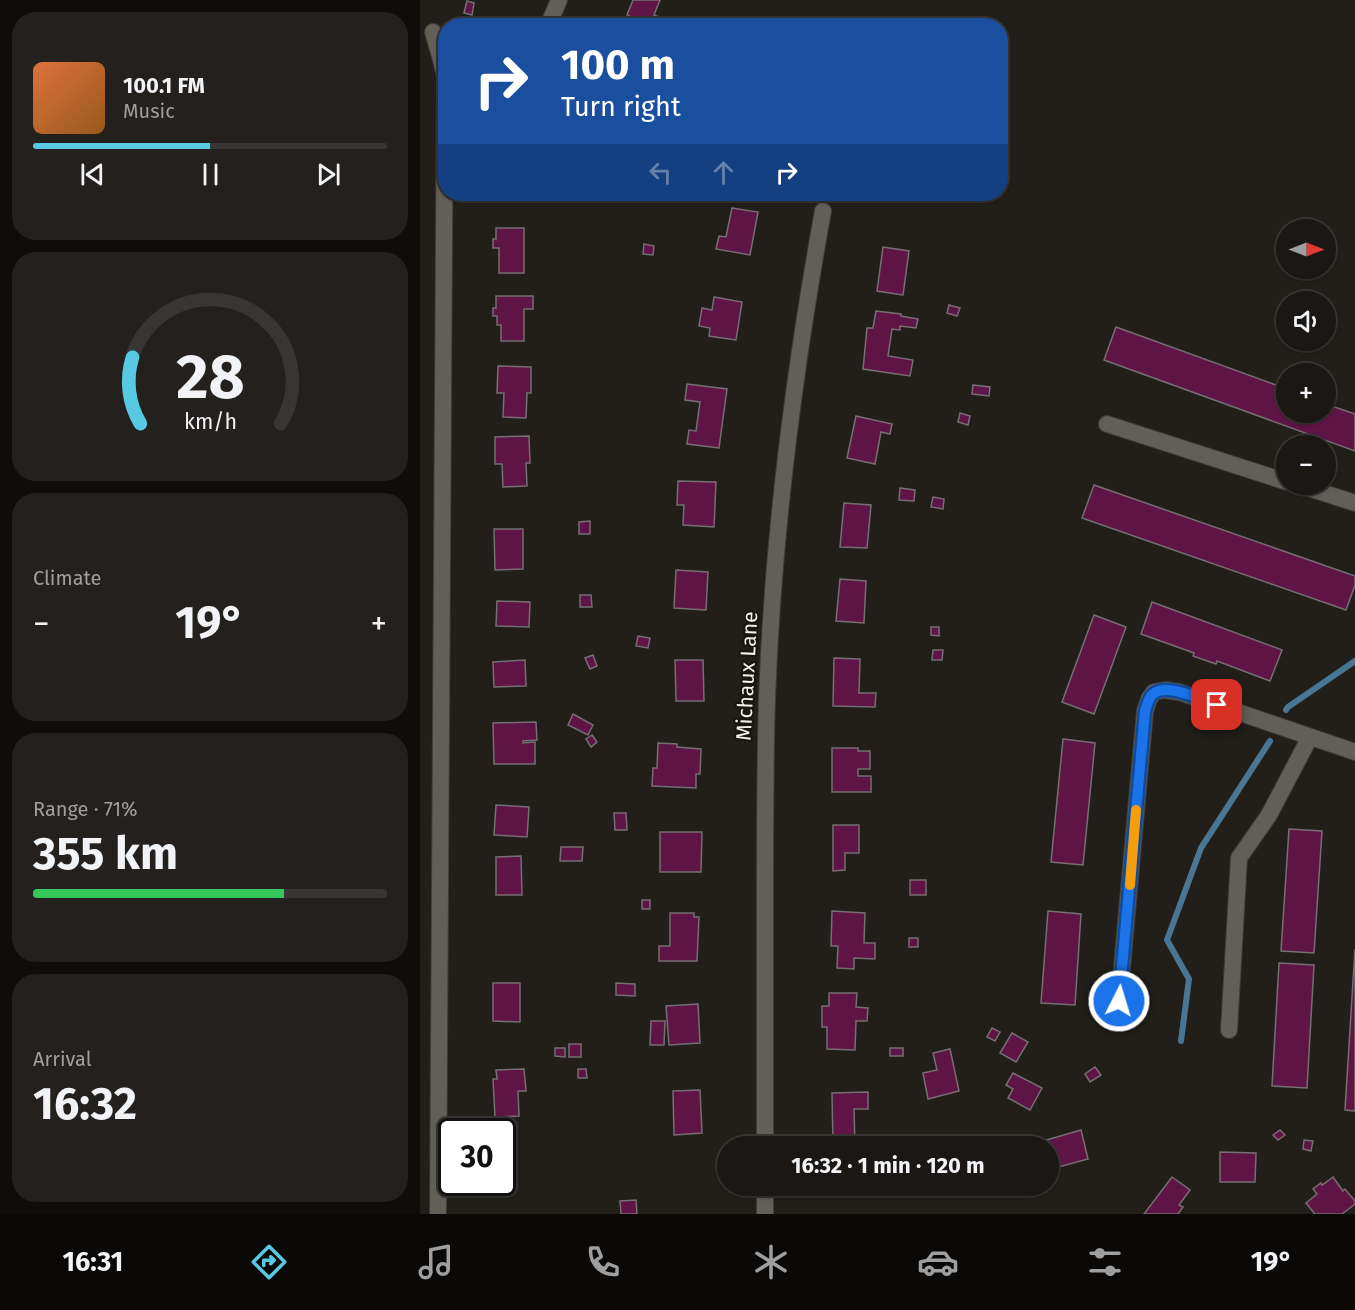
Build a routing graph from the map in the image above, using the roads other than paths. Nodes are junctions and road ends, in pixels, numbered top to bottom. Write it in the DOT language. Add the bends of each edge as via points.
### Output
graph roads {
  1 [pos="559,0"];
  2 [pos="551,18"];
  3 [pos="433,31"];
  4 [pos="438,47"];
  5 [pos="444,201"];
  6 [pos="823,211"];
  7 [pos="1107,424"];
  8 [pos="1276,478"];
  9 [pos="1330,495"];
  10 [pos="1355,503"];
  11 [pos="1310,737"];
  12 [pos="1355,752"];
  13 [pos="1119,1001"];
  14 [pos="1229,1030"];
  15 [pos="765,1136"];
  16 [pos="765,1196"];
  17 [pos="438,1214"];
  18 [pos="765,1214"];
  1 -- 2 [label="street"];
  3 -- 4 [label="street"];
  5 -- 17 [label="street"];
  6 -- 15 [label="street, Michaux Lane" via="808,296 778,531 767,696"];
  7 -- 8 [label="street"];
  9 -- 10 [label="street"];
  11 -- 12 [label="street"];
  11 -- 13 [label="street" via="1179,692 1154,692 1145,711"];
  11 -- 14 [label="street" via="1269,815 1239,858"];
  16 -- 18 [label="street"];
}
